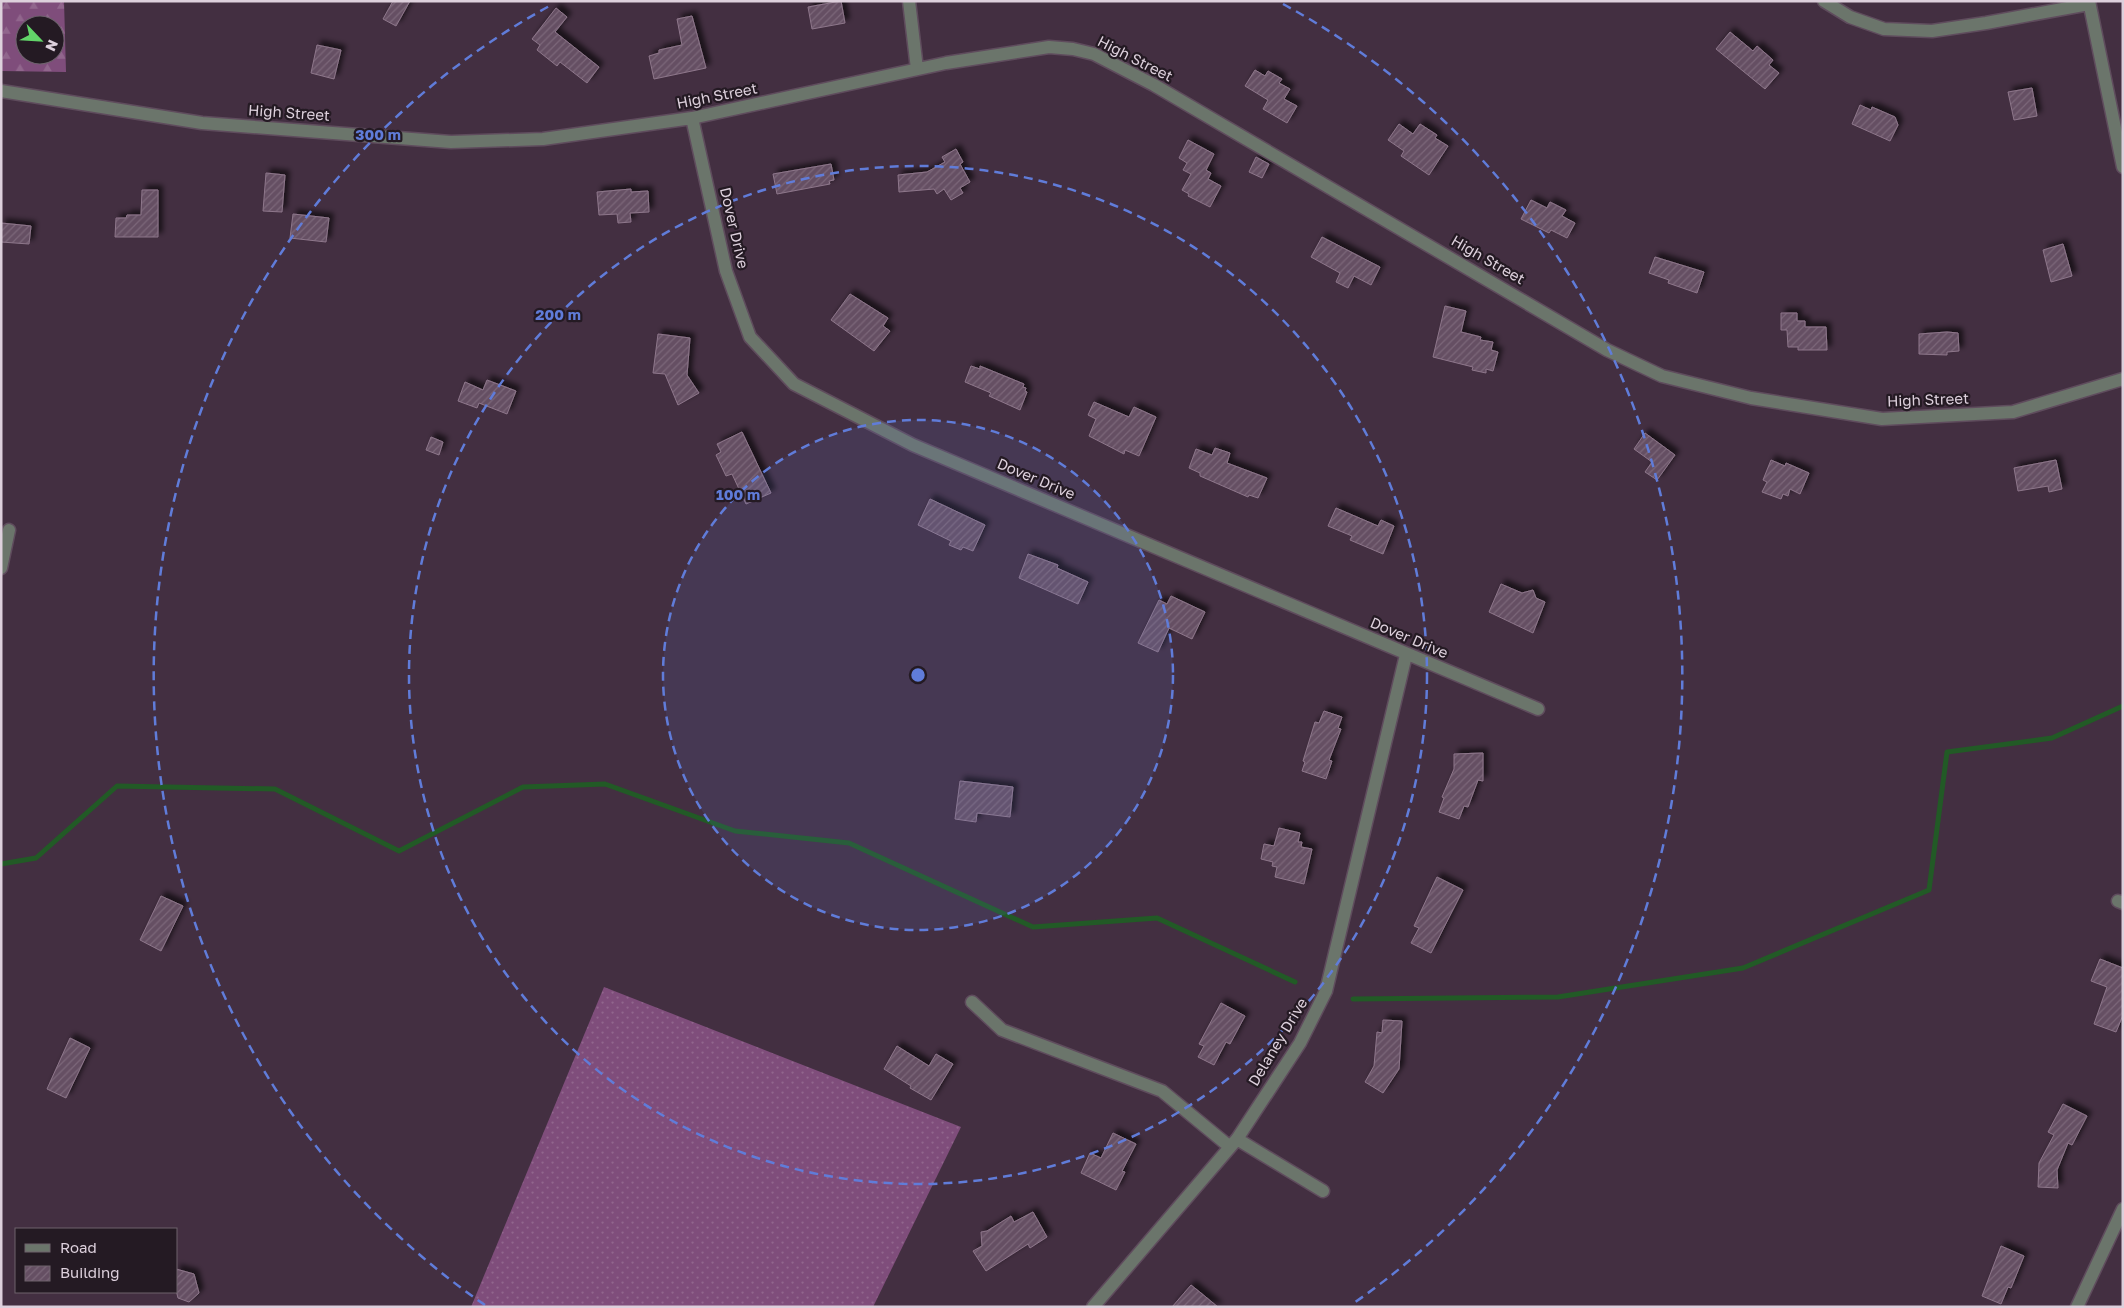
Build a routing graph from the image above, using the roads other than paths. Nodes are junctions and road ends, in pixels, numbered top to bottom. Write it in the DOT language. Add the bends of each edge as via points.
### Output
graph roads {
  1 [pos="909,1"];
  2 [pos="1824,1"];
  3 [pos="2089,3"];
  4 [pos="918,70"];
  5 [pos="1,91"];
  6 [pos="692,118"];
  7 [pos="2123,167"];
  8 [pos="2123,379"];
  9 [pos="9,530"];
  10 [pos="1,568"];
  11 [pos="1406,655"];
  12 [pos="1538,709"];
  13 [pos="972,1002"];
  14 [pos="1233,1143"];
  15 [pos="1323,1191"];
  16 [pos="2123,1209"];
  17 [pos="1093,1307"];
  18 [pos="2077,1307"];
  1 -- 4 [label="street"];
  2 -- 3 [label="street" via="1850,17 1884,29 1932,31 1986,24"];
  3 -- 7 [label="street"];
  4 -- 6 [label="street, High Street"];
  4 -- 8 [label="street, High Street" via="1049,47 1094,54 1171,95 1607,350 1662,376 1751,398 1882,419 2013,412"];
  5 -- 6 [label="street, High Street" via="202,123 450,142 543,139"];
  6 -- 11 [label="street, Dover Drive" via="726,271 750,337 794,384 913,445"];
  9 -- 10 [label="street"];
  11 -- 12 [label="street, Dover Drive"];
  11 -- 14 [label="street, Delaney Drive" via="1326,991 1300,1043"];
  13 -- 14 [label="street" via="1002,1030 1162,1091"];
  14 -- 15 [label="street"];
  14 -- 17 [label="street, Delaney Drive"];
  16 -- 18 [label="street"];
}
